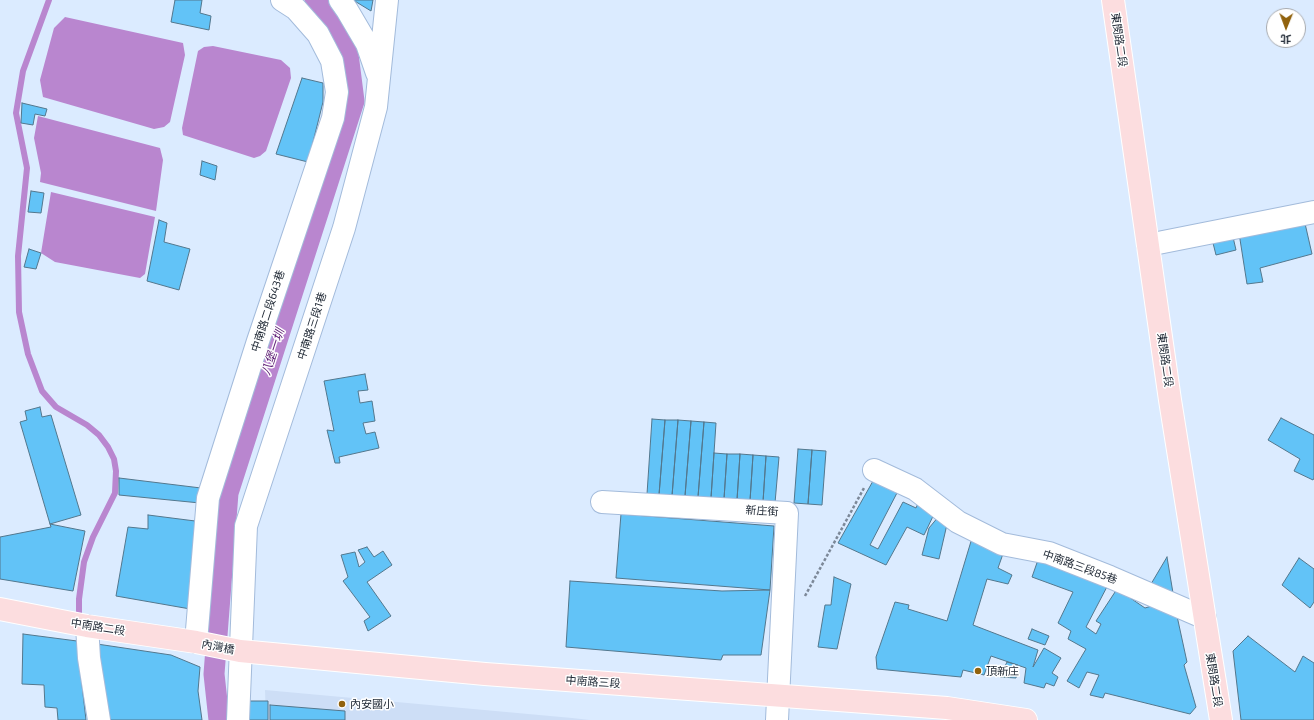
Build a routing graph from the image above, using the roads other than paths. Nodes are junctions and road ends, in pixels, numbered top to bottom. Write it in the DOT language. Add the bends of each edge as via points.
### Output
graph roads {
  1 [pos="282,0"];
  2 [pos="340,0"];
  3 [pos="387,0"];
  4 [pos="1113,0"];
  5 [pos="380,80"];
  6 [pos="1314,212"];
  7 [pos="1148,246"];
  8 [pos="874,470"];
  9 [pos="602,502"];
  10 [pos="0,609"];
  11 [pos="1205,618"];
  12 [pos="87,626"];
  13 [pos="196,642"];
  14 [pos="240,651"];
  15 [pos="778,695"];
  16 [pos="955,714"];
  17 [pos="99,720"];
  18 [pos="238,720"];
  19 [pos="777,720"];
  20 [pos="1026,720"];
  21 [pos="1221,720"];
  1 -- 13 [label="street, 中南路二段643巷" via="296,9 318,34 332,61 337,92 333,118 208,498"];
  2 -- 5 [label="street" via="367,44"];
  3 -- 5 [label="street, 中南路三段1巷"];
  4 -- 7 [label="main road, 東閔路二段"];
  5 -- 14 [label="street, 中南路三段1巷" via="376,107 344,228 246,526"];
  6 -- 7 [label="street"];
  7 -- 11 [label="main road, 東閔路二段"];
  8 -- 11 [label="street, 中南路三段85巷" via="915,489 958,522 1002,544 1049,553"];
  9 -- 15 [label="street, 新庄街" via="787,512"];
  10 -- 12 [label="main road, 中南路二段"];
  11 -- 21 [label="main road, 東閔路二段"];
  12 -- 13 [label="main road, 中南路二段"];
  12 -- 17 [label="street" via="89,658"];
  13 -- 14 [label="main road, 內灣橋"];
  14 -- 15 [label="main road, 中南路三段" via="485,674"];
  14 -- 18 [label="street, 中南路三段1巷"];
  15 -- 16 [label="main road, 中南路三段"];
  15 -- 19 [label="street, 新庄街"];
  16 -- 20 [label="main road, 中南路三段"];
}
